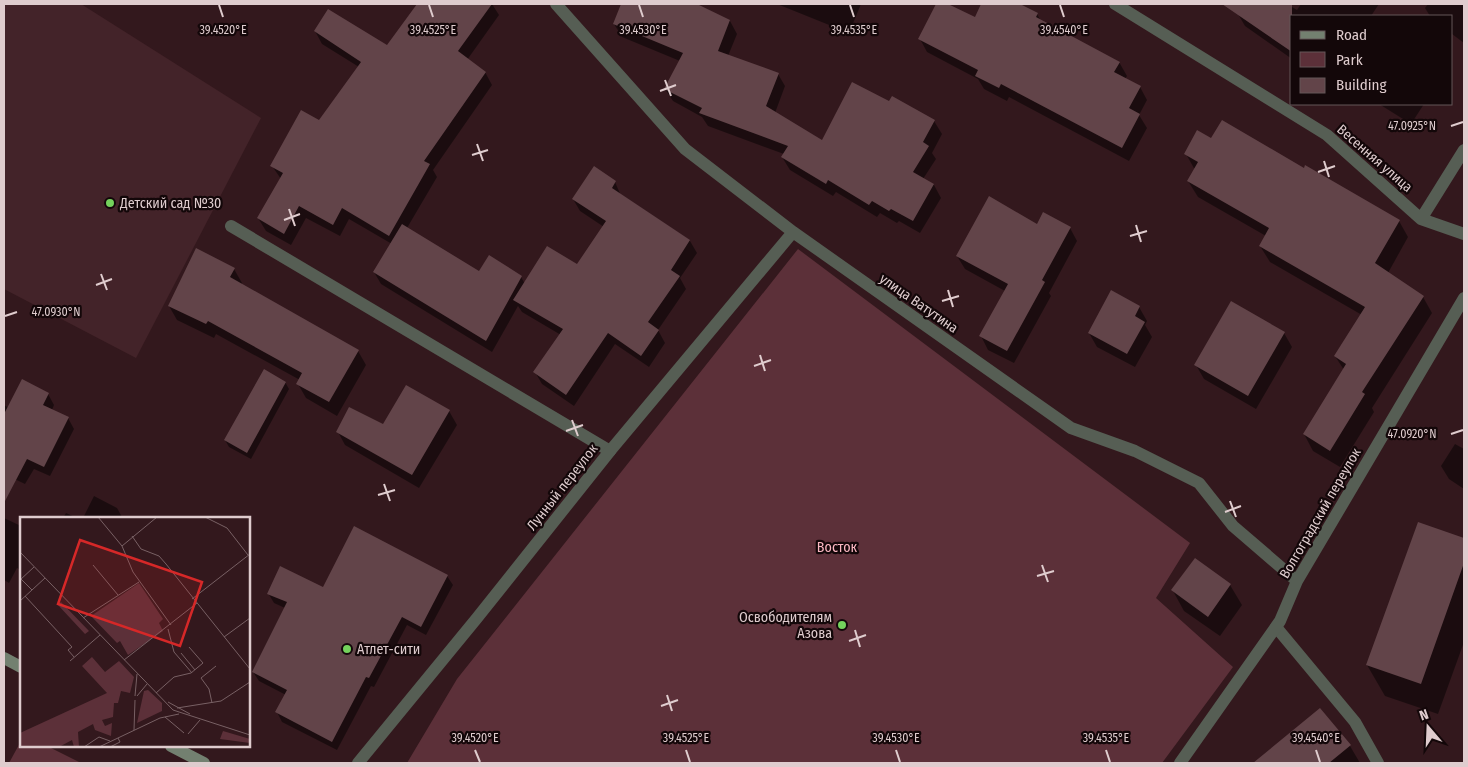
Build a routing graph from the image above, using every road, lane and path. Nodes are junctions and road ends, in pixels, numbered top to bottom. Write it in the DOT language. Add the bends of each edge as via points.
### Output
graph roads {
  1 [pos="556,4"];
  2 [pos="1115,4"];
  3 [pos="1464,150"];
  4 [pos="1421,219"];
  5 [pos="231,226"];
  6 [pos="793,232"];
  7 [pos="1464,234"];
  8 [pos="1464,298"];
  9 [pos="610,451"];
  10 [pos="1297,581"];
  11 [pos="1276,627"];
  12 [pos="4,658"];
  13 [pos="20,666"];
  14 [pos="173,747"];
  15 [pos="204,763"];
  16 [pos="358,763"];
  17 [pos="1180,763"];
  18 [pos="1378,763"];
  1 -- 6 [label="street, улица Ватутина" via="685,149"];
  2 -- 4 [label="street, Весенняя улица" via="1328,135"];
  3 -- 4 [label="street"];
  4 -- 7 [label="street, Весенняя улица"];
  5 -- 9 [label="street"];
  6 -- 9 [label="street, Лунный переулок"];
  6 -- 10 [label="street, улица Ватутина" via="1071,428 1135,451 1198,483 1233,526"];
  8 -- 10 [label="street, Волгоградский переулок"];
  9 -- 16 [label="street, Лунный переулок"];
  10 -- 11 [label="street, Волгоградский переулок"];
  11 -- 17 [label="street, Волгоградский переулок"];
  11 -- 18 [label="street" via="1355,722"];
  12 -- 13 [label="main road"];
  14 -- 15 [label="main road"];
}
